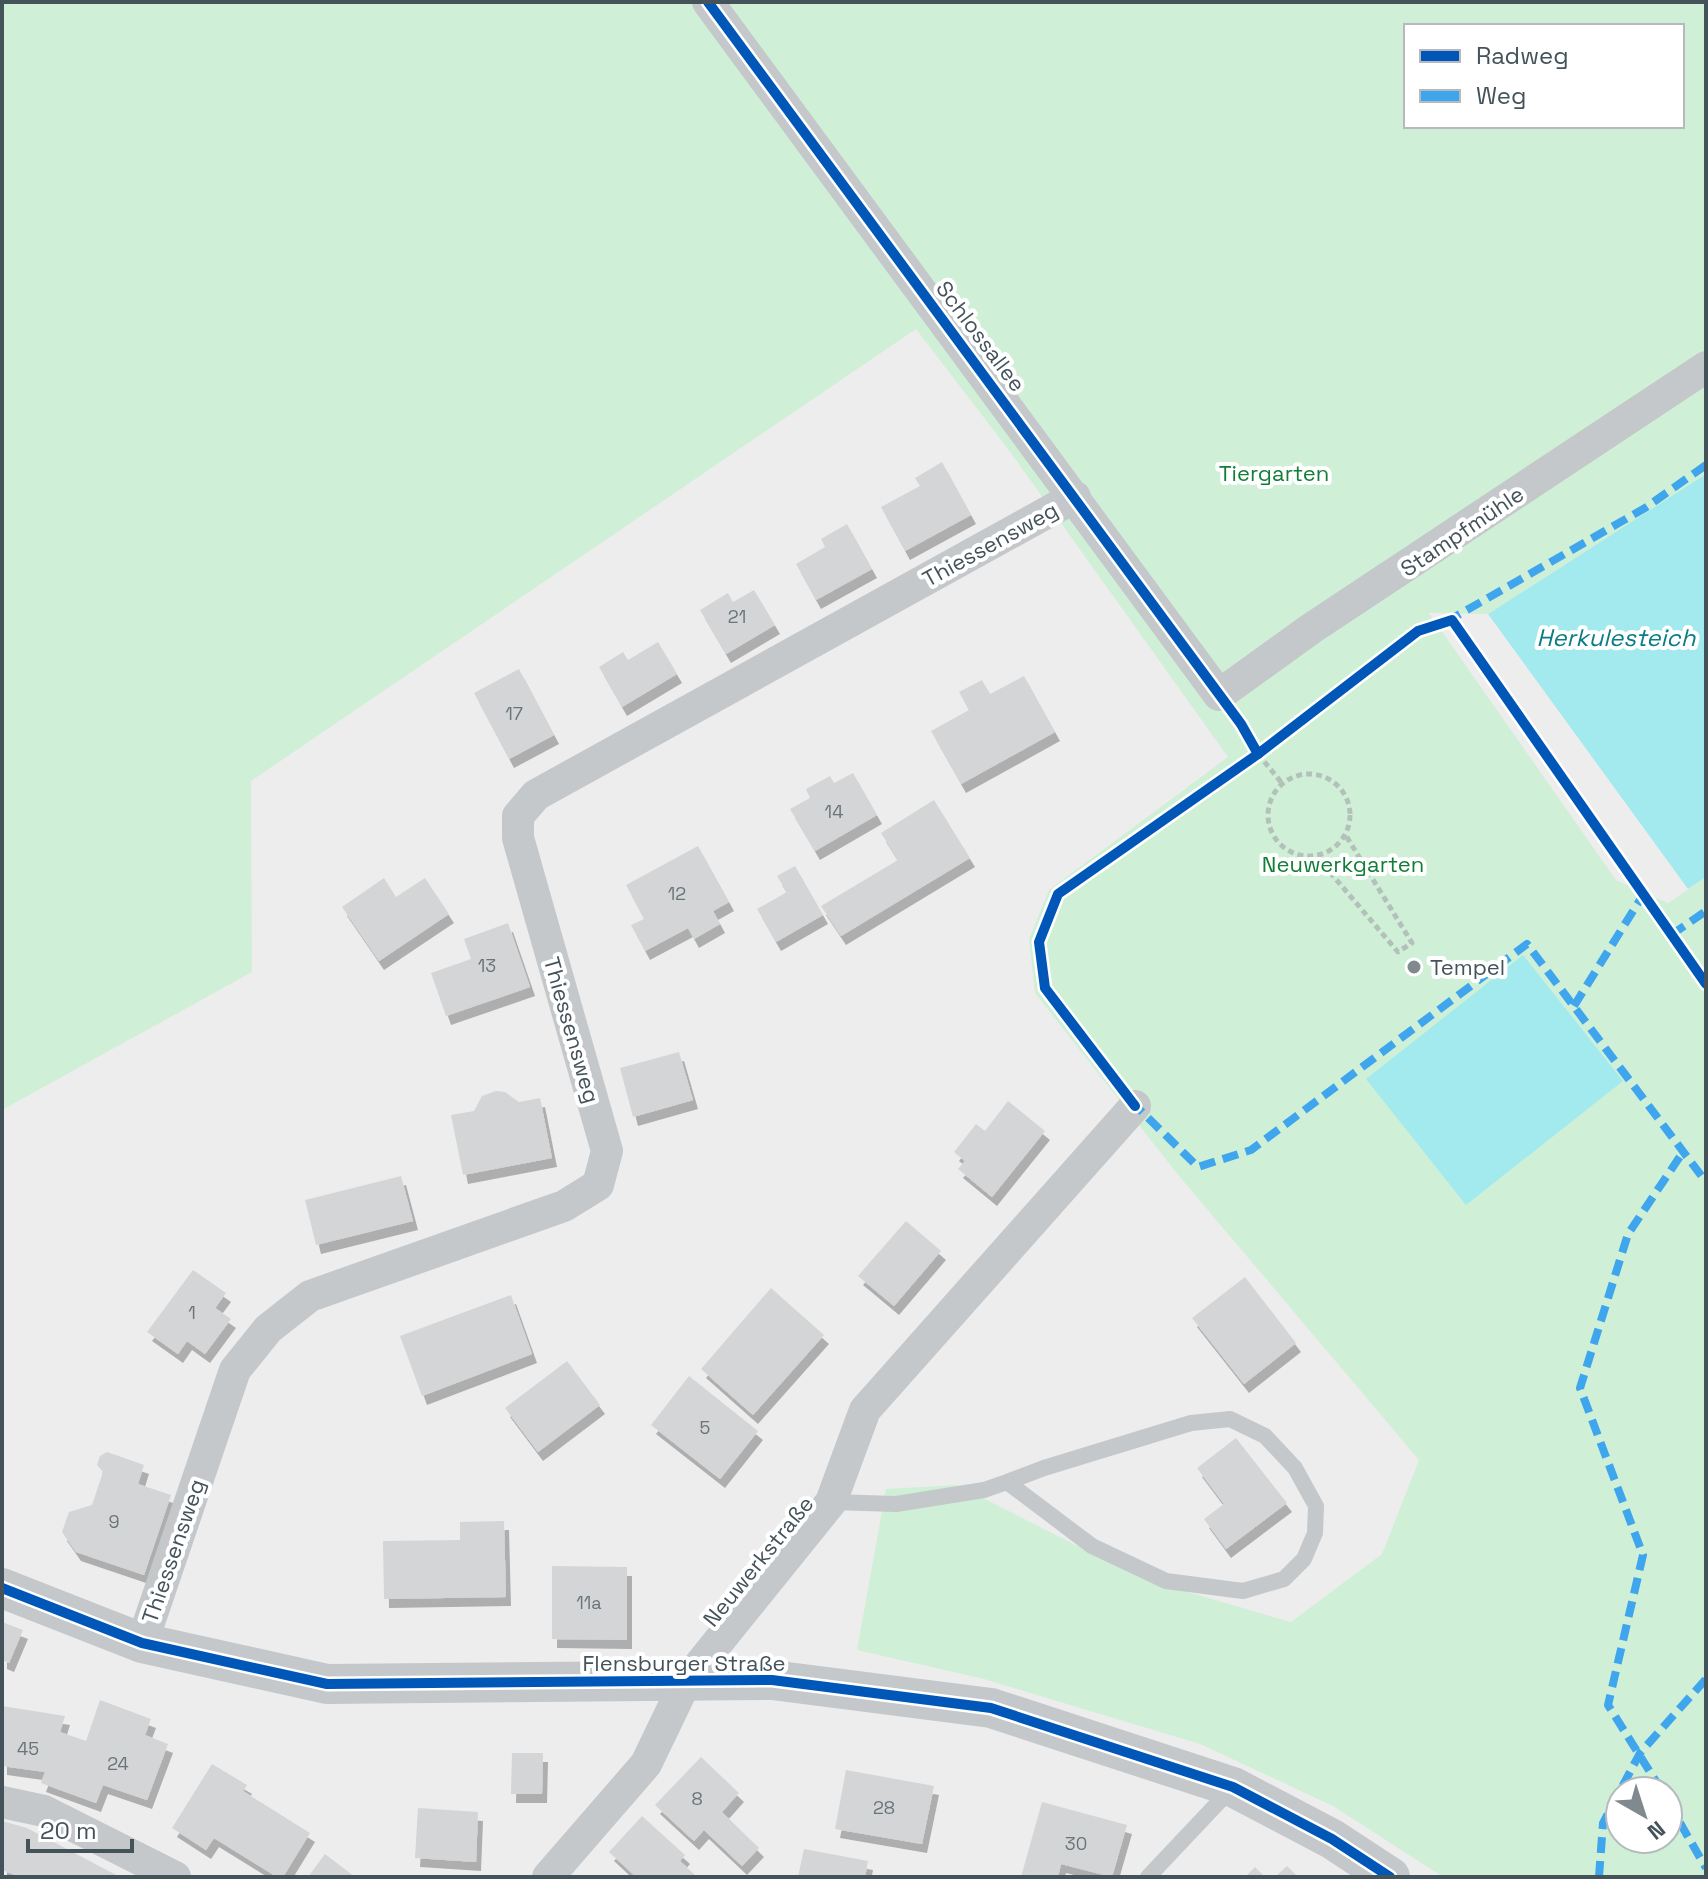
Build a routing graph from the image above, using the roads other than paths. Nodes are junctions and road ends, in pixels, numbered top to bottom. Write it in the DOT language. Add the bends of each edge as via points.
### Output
graph roads {
  1 [pos="708,2"];
  2 [pos="1706,367"];
  3 [pos="1075,497"];
  4 [pos="1219,695"];
  5 [pos="1135,1106"];
  6 [pos="1007,1482"];
  7 [pos="831,1502"];
  8 [pos="2,1588"];
  9 [pos="142,1643"];
  10 [pos="685,1683"];
  11 [pos="1233,1787"];
  12 [pos="2,1802"];
  13 [pos="175,1877"];
  14 [pos="548,1877"];
  15 [pos="1148,1877"];
  16 [pos="1390,1877"];
  1 -- 3 [label="street, Schlossallee"];
  2 -- 4 [label="street, Stampfmühle"];
  3 -- 4 [label="street, Schlossallee"];
  3 -- 9 [label="street, Thiessensweg" via="536,795 518,816 518,838 607,1151 598,1185 564,1206 310,1296 268,1329 235,1370"];
  5 -- 7 [label="street, Neuwerkstraße" via="865,1410"];
  6 -- 6 [label="lane" via="1191,1423 1230,1419 1265,1436 1295,1468 1316,1506 1315,1533 1304,1559 1284,1579 1243,1591 1166,1581 1092,1546"];
  6 -- 7 [label="lane" via="896,1504"];
  7 -- 10 [label="street, Neuwerkstraße"];
  8 -- 9 [label="street, Flensburger Straße"];
  9 -- 10 [label="street, Flensburger Straße" via="327,1684"];
  10 -- 11 [label="street, Flensburger Straße" via="772,1680 991,1708"];
  10 -- 14 [label="street, Neuwerkstraße" via="646,1764"];
  11 -- 15 [label="lane"];
  11 -- 16 [label="street, Flensburger Straße" via="1332,1839"];
  12 -- 13 [label="street" via="44,1811"];
}
